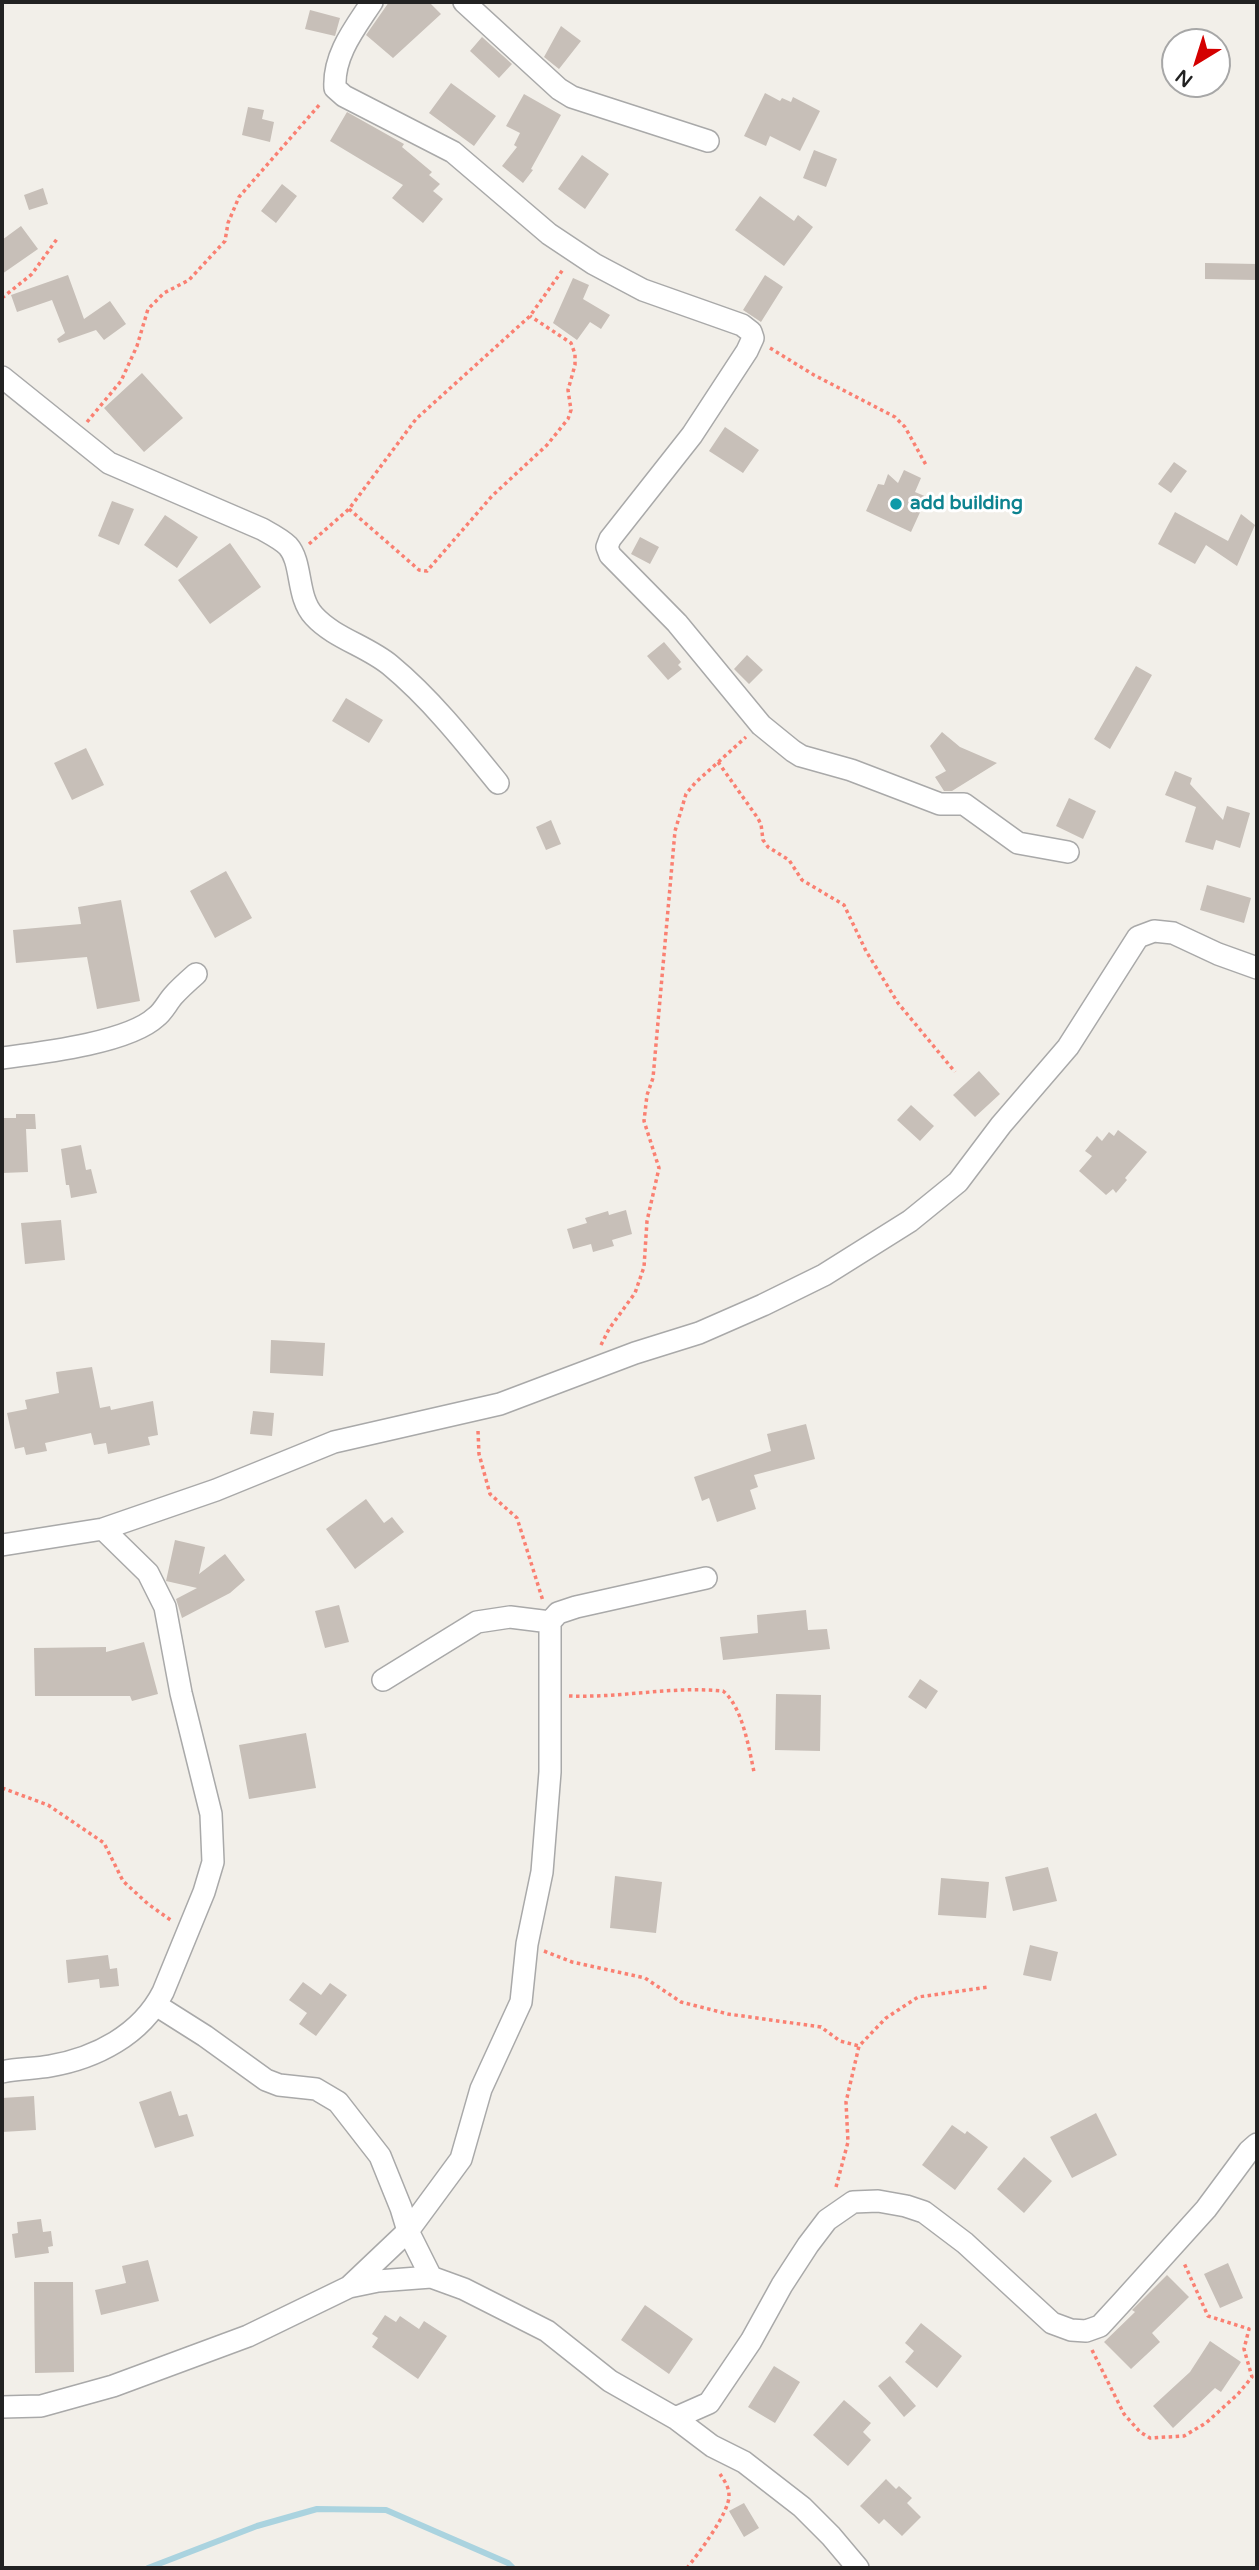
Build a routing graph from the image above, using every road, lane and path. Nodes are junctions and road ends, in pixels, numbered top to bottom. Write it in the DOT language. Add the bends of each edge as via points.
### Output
graph roads {
  1 [pos="372,2"];
  2 [pos="464,2"];
  3 [pos="335,88"];
  4 [pos="708,141"];
  5 [pos="57,239"];
  6 [pos="575,251"];
  7 [pos="2,298"];
  8 [pos="530,316"];
  9 [pos="753,338"];
  10 [pos="2,377"];
  11 [pos="74,437"];
  12 [pos="926,465"];
  13 [pos="349,509"];
  14 [pos="291,549"];
  15 [pos="761,725"];
  16 [pos="718,762"];
  17 [pos="498,783"];
  18 [pos="1068,852"];
  19 [pos="1257,968"];
  20 [pos="196,974"];
  21 [pos="2,1058"];
  22 [pos="955,1072"];
  23 [pos="583,1373"];
  24 [pos="476,1408"];
  25 [pos="103,1529"];
  26 [pos="2,1545"];
  27 [pos="706,1578"];
  28 [pos="550,1622"];
  29 [pos="383,1681"];
  30 [pos="550,1695"];
  31 [pos="754,1772"];
  32 [pos="2,1788"];
  33 [pos="188,1932"];
  34 [pos="527,1944"];
  35 [pos="989,1987"];
  36 [pos="156,2004"];
  37 [pos="859,2046"];
  38 [pos="2,2072"];
  39 [pos="1257,2144"];
  40 [pos="827,2220"];
  41 [pos="408,2231"];
  42 [pos="1176,2242"];
  43 [pos="431,2277"];
  44 [pos="349,2287"];
  45 [pos="1087,2331"];
  46 [pos="2,2406"];
  47 [pos="675,2418"];
  48 [pos="712,2446"];
  49 [pos="687,2568"];
  50 [pos="858,2568"];
  1 -- 3 [label="street" via="342,52"];
  2 -- 4 [label="street" via="572,97"];
  3 -- 6 [label="street" via="453,152"];
  3 -- 11 [label="path" via="239,197 225,241 189,280 164,293 148,309 121,381"];
  5 -- 7 [label="path" via="32,274"];
  6 -- 8 [label="path"];
  6 -- 9 [label="street" via="643,290 742,325"];
  8 -- 13 [label="path" via="416,419"];
  8 -- 13 [label="path" via="571,343 575,354 568,390 571,410 547,445 492,496 426,571"];
  9 -- 12 [label="path" via="895,417"];
  9 -- 15 [label="street" via="692,435 607,547 677,622"];
  10 -- 11 [label="street"];
  11 -- 14 [label="street" via="109,463 262,529"];
  13 -- 14 [label="path" via="308,545"];
  14 -- 17 [label="street" via="313,615 387,663 454,730"];
  15 -- 16 [label="path"];
  15 -- 18 [label="street" via="801,756 940,804 964,804 1018,843"];
  16 -- 22 [label="path" via="757,817 768,847 789,859 802,880 844,905 898,1003"];
  16 -- 23 [label="path" via="687,794 675,831 653,1078 644,1121 659,1168 647,1221 641,1281"];
  19 -- 23 [label="street" via="1173,933 1154,931 1138,937 1068,1046 958,1182 910,1221 824,1275 763,1306"];
  20 -- 21 [label="street" via="140,1028 79,1046"];
  23 -- 24 [label="street" via="500,1404"];
  24 -- 25 [label="street" via="334,1442"];
  24 -- 28 [label="path" via="485,1482 490,1494 517,1518"];
  25 -- 26 [label="street"];
  25 -- 33 [label="street" via="148,1573 165,1607 211,1814 213,1862"];
  27 -- 28 [label="street" via="576,1607 558,1613"];
  28 -- 29 [label="street" via="510,1618 477,1622"];
  28 -- 30 [label="street"];
  30 -- 31 [label="path" via="723,1691 731,1697 744,1730"];
  30 -- 34 [label="street" via="542,1872"];
  32 -- 33 [label="path" via="48,1805 104,1843 123,1881"];
  33 -- 36 [label="street"];
  34 -- 37 [label="path" via="572,1962 645,1978 681,2002 728,2014 821,2027"];
  34 -- 41 [label="street" via="521,2003 481,2089 461,2159"];
  35 -- 37 [label="path" via="918,1997 886,2018"];
  36 -- 38 [label="street" via="122,2039 102,2052 51,2066"];
  36 -- 41 [label="street" via="266,2080 316,2089 338,2102 380,2156"];
  37 -- 40 [label="path" via="846,2102 848,2142"];
  39 -- 42 [label="street"];
  40 -- 45 [label="street" via="853,2202 878,2201 924,2212 1052,2323"];
  40 -- 47 [label="street" via="709,2403"];
  41 -- 43 [label="street"];
  41 -- 44 [label="street"];
  42 -- 45 [label="street" via="1100,2326"];
  42 -- 45 [label="path" via="1208,2316 1249,2329 1244,2349 1252,2377 1238,2394 1184,2436 1150,2438 1124,2414 1094,2357"];
  43 -- 44 [label="street"];
  43 -- 47 [label="street" via="547,2331 610,2381"];
  44 -- 46 [label="street" via="248,2336 113,2386 41,2406"];
  47 -- 48 [label="street"];
  48 -- 49 [label="path" via="715,2465 730,2496 704,2547"];
  48 -- 50 [label="street" via="744,2462 802,2507"];
}
